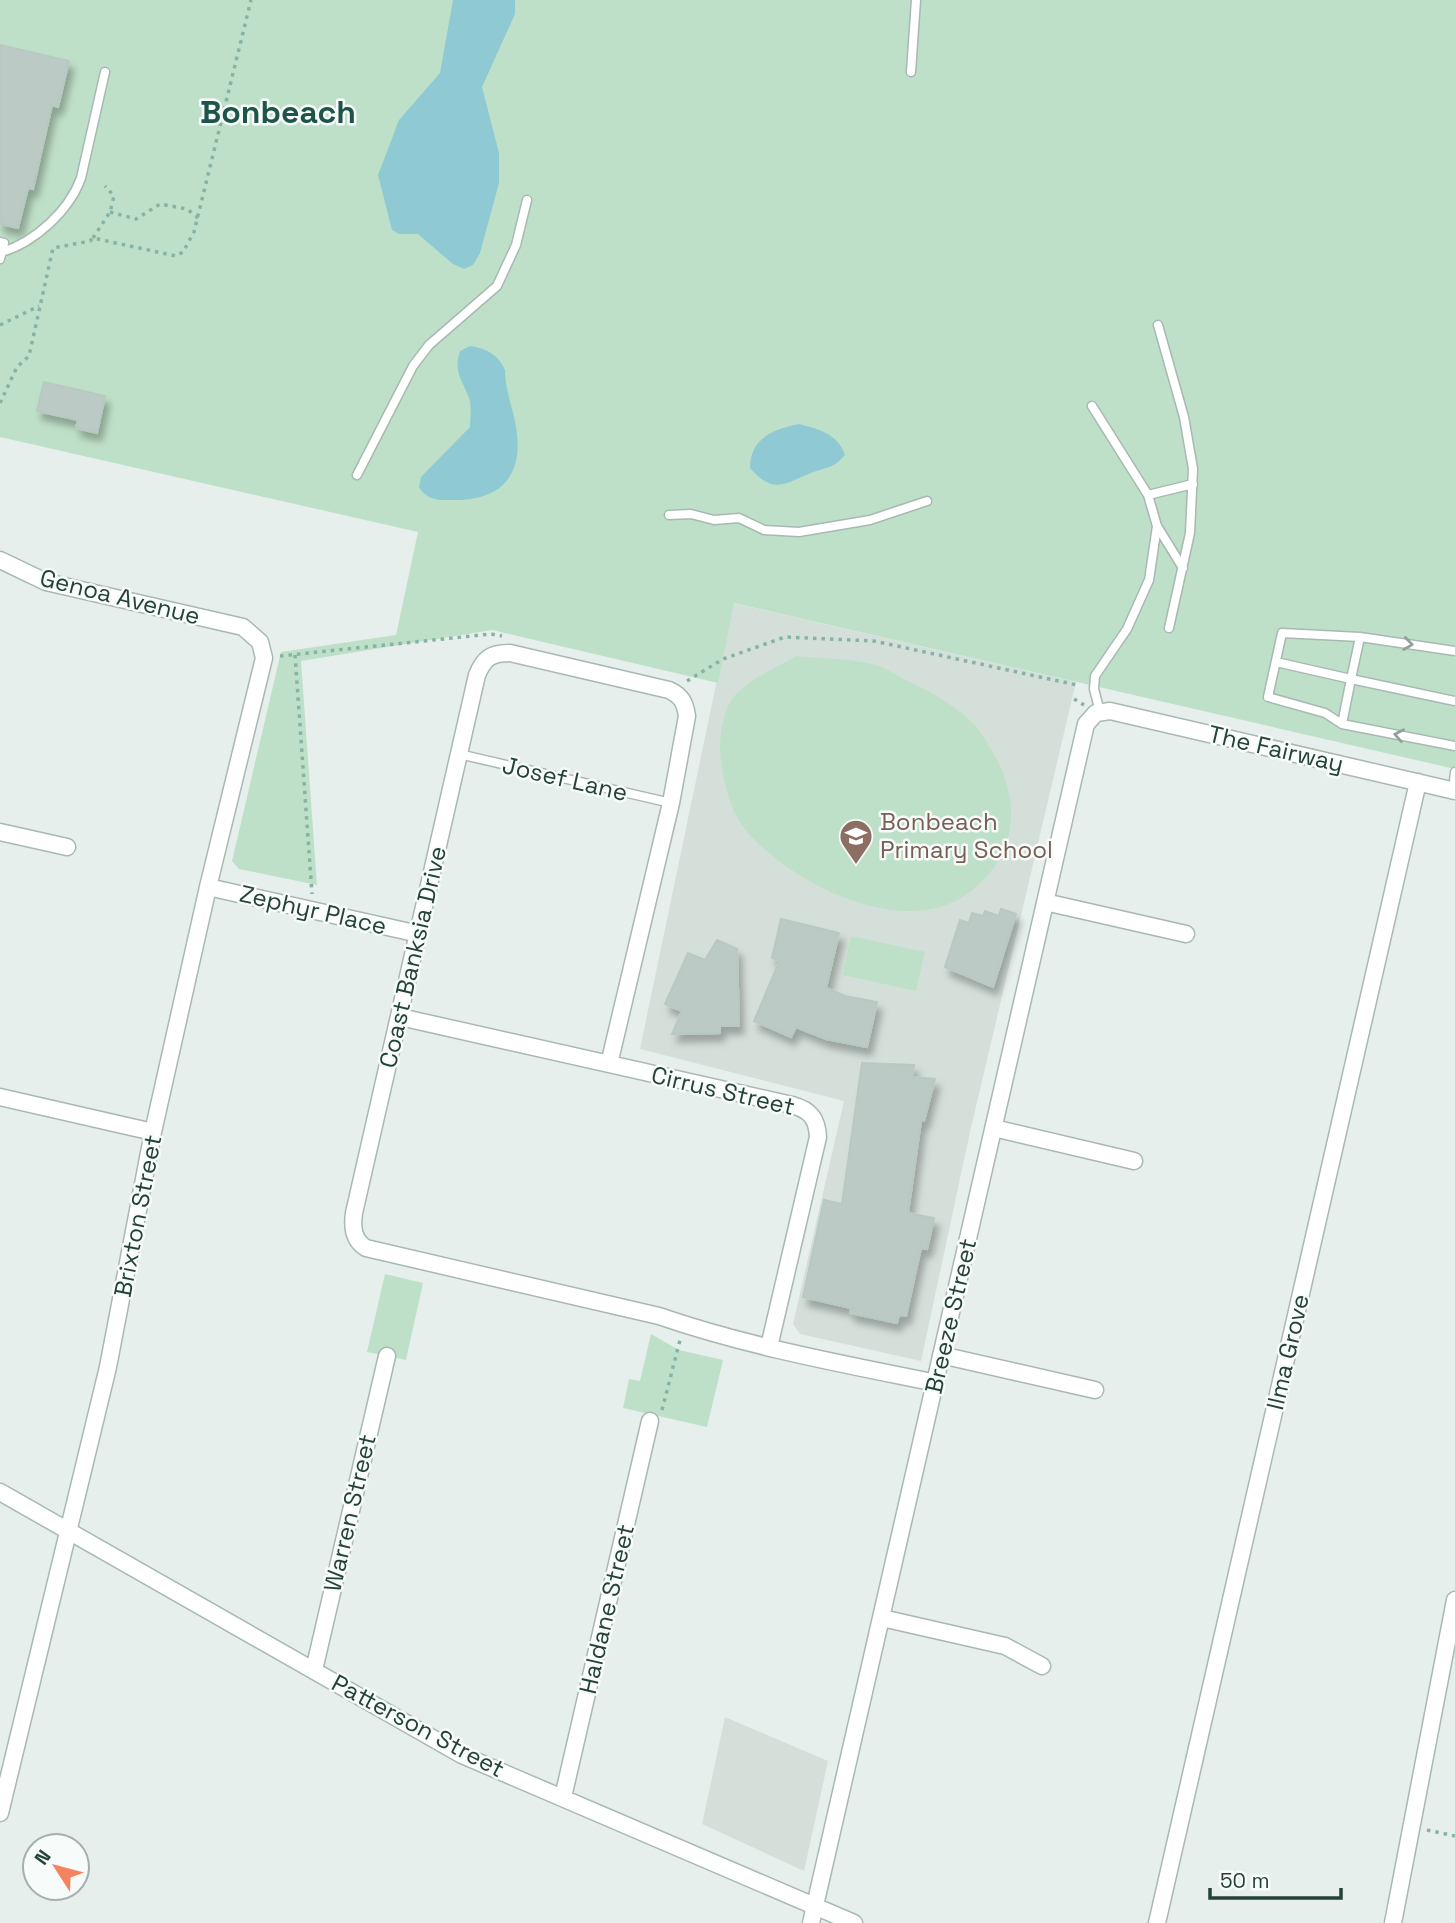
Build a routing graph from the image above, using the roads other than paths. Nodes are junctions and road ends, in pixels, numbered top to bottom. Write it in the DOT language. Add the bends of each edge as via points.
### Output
graph roads {
  1 [pos="916,0"];
  2 [pos="105,72"];
  3 [pos="911,72"];
  4 [pos="527,200"];
  5 [pos="0,242"];
  6 [pos="1,255"];
  7 [pos="1158,325"];
  8 [pos="1092,406"];
  9 [pos="357,475"];
  10 [pos="1193,484"];
  11 [pos="1148,495"];
  12 [pos="927,501"];
  13 [pos="669,515"];
  14 [pos="1157,526"];
  15 [pos="0,560"];
  16 [pos="1183,568"];
  17 [pos="1169,628"];
  18 [pos="1360,637"];
  19 [pos="1455,651"];
  20 [pos="264,658"];
  21 [pos="1276,662"];
  22 [pos="1351,679"];
  23 [pos="1455,701"];
  24 [pos="1098,712"];
  25 [pos="1342,724"];
  26 [pos="1455,746"];
  27 [pos="459,754"];
  28 [pos="1455,772"];
  29 [pos="1418,782"];
  30 [pos="1454,790"];
  31 [pos="671,803"];
  32 [pos="0,832"];
  33 [pos="67,847"];
  34 [pos="208,887"];
  35 [pos="1045,902"];
  36 [pos="418,933"];
  37 [pos="1186,934"];
  38 [pos="400,1017"];
  39 [pos="608,1065"];
  40 [pos="0,1097"];
  41 [pos="994,1128"];
  42 [pos="153,1132"];
  43 [pos="1134,1161"];
  44 [pos="769,1347"];
  45 [pos="942,1355"];
  46 [pos="387,1356"];
  47 [pos="936,1383"];
  48 [pos="1095,1390"];
  49 [pos="650,1421"];
  50 [pos="0,1492"];
  51 [pos="66,1529"];
  52 [pos="1455,1600"];
  53 [pos="882,1618"];
  54 [pos="1042,1667"];
  55 [pos="314,1670"];
  56 [pos="563,1797"];
  57 [pos="0,1813"];
  58 [pos="815,1906"];
  59 [pos="811,1923"];
  60 [pos="854,1923"];
  61 [pos="1157,1923"];
  62 [pos="1393,1923"];
  1 -- 3 [label="lane"];
  2 -- 6 [label="lane" via="76,190 38,233"];
  4 -- 9 [label="lane" via="516,245 497,286 429,345 413,366"];
  5 -- 6 [label="lane" via="4,243"];
  7 -- 10 [label="lane" via="1190,444"];
  8 -- 11 [label="lane"];
  10 -- 11 [label="lane"];
  10 -- 16 [label="lane"];
  11 -- 14 [label="lane"];
  12 -- 13 [label="lane" via="870,520 791,532 764,530 739,518"];
  14 -- 16 [label="lane"];
  14 -- 24 [label="lane" via="1149,580 1128,629 1095,676"];
  15 -- 20 [label="street, Genoa Avenue" via="46,582 243,627 260,642"];
  16 -- 17 [label="lane"];
  18 -- 19 [label="lane, one-way"];
  18 -- 21 [label="lane" via="1282,633"];
  18 -- 22 [label="lane"];
  20 -- 34 [label="street, Brixton Street"];
  21 -- 22 [label="lane"];
  21 -- 25 [label="lane" via="1268,697 1325,713"];
  22 -- 23 [label="lane"];
  22 -- 25 [label="lane"];
  24 -- 29 [label="street, The Fairway" via="1110,711"];
  24 -- 35 [label="street, Breeze Street" via="1086,724"];
  26 -- 25 [label="lane, one-way"];
  27 -- 31 [label="lane, Josef Lane"];
  27 -- 31 [label="street, Coast Banksia Drive" via="477,675 487,657 510,653 677,693 687,716"];
  27 -- 36 [label="street, Coast Banksia Drive"];
  28 -- 30 [label="lane"];
  29 -- 30 [label="street, The Fairway"];
  29 -- 61 [label="street, Ilma Grove"];
  31 -- 39 [label="street, Coast Banksia Drive"];
  32 -- 33 [label="street"];
  34 -- 36 [label="street, Zephyr Place"];
  34 -- 42 [label="street, Brixton Street"];
  35 -- 37 [label="street"];
  35 -- 41 [label="street, Breeze Street"];
  36 -- 38 [label="street, Coast Banksia Drive"];
  38 -- 39 [label="street, Cirrus Street"];
  38 -- 44 [label="street, Coast Banksia Drive" via="354,1213 354,1234 361,1245"];
  39 -- 44 [label="street, Cirrus Street" via="804,1108 812,1115 818,1137"];
  40 -- 42 [label="street"];
  41 -- 43 [label="street"];
  41 -- 45 [label="street, Breeze Street"];
  42 -- 51 [label="street, Brixton Street" via="108,1367"];
  44 -- 47 [label="street, Coast Banksia Drive"];
  45 -- 47 [label="street, Breeze Street"];
  45 -- 48 [label="street"];
  46 -- 55 [label="street, Warren Street"];
  47 -- 53 [label="street, Breeze Street"];
  49 -- 56 [label="street, Haldane Street"];
  50 -- 51 [label="street, Patterson Street"];
  51 -- 55 [label="street, Patterson Street"];
  51 -- 57 [label="street, Brixton Street"];
  52 -- 62 [label="street"];
  53 -- 54 [label="street" via="1005,1646"];
  53 -- 58 [label="street, Breeze Street"];
  55 -- 56 [label="street, Patterson Street" via="462,1755"];
  56 -- 58 [label="street, Patterson Street"];
  58 -- 59 [label="street, Breeze Street"];
  58 -- 60 [label="street, Patterson Street"];
}
